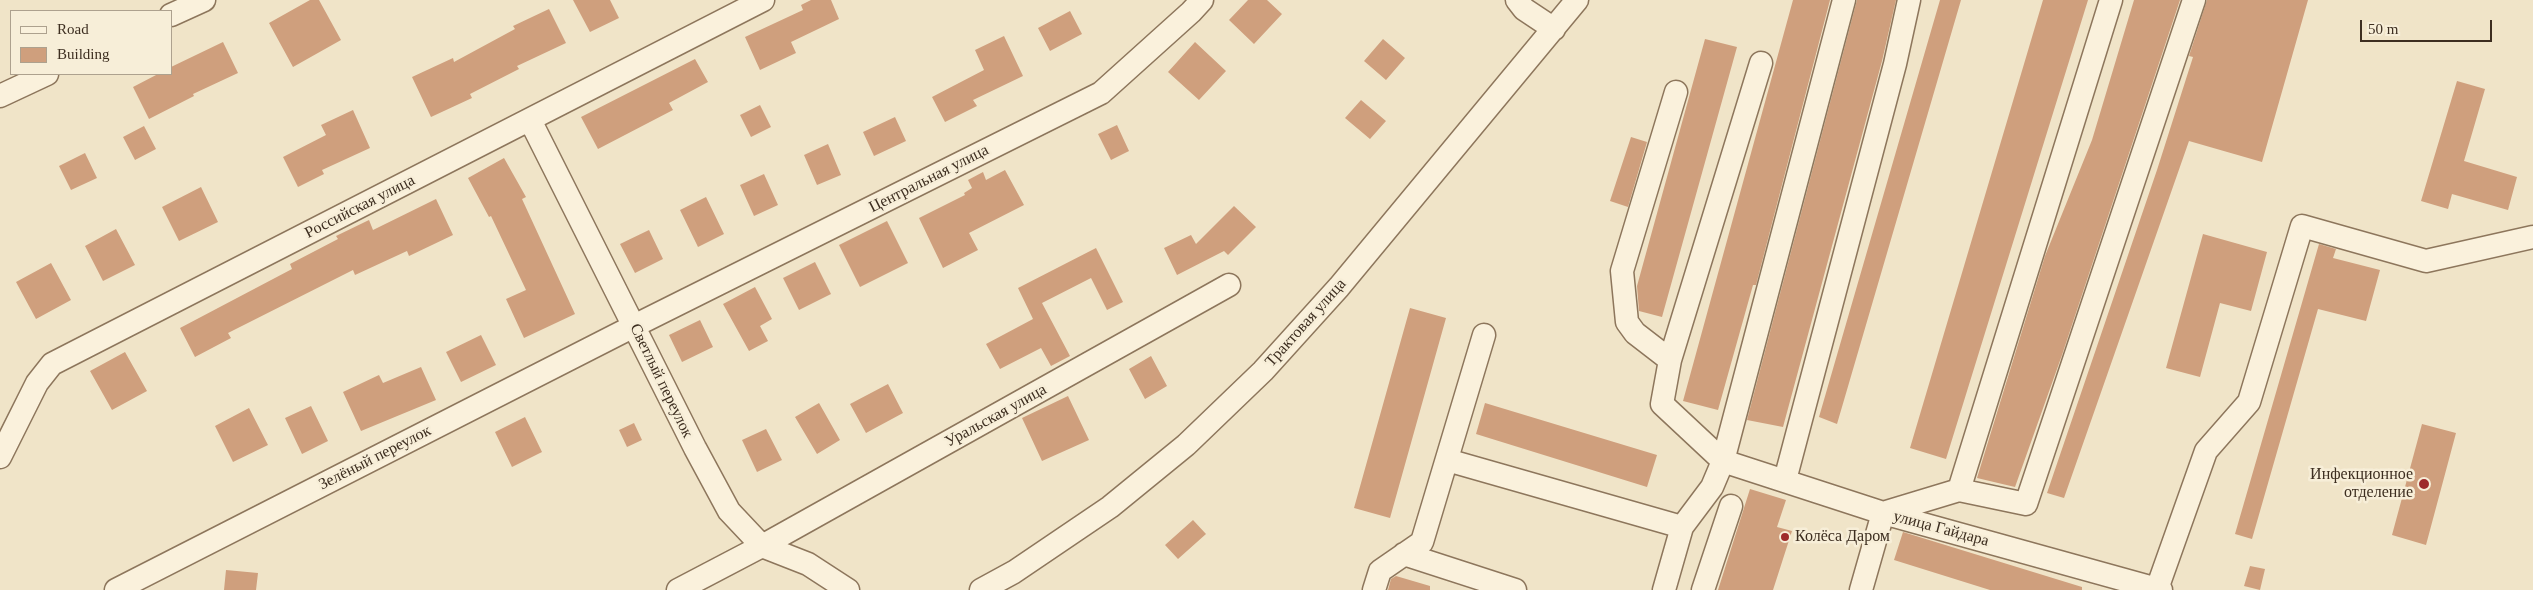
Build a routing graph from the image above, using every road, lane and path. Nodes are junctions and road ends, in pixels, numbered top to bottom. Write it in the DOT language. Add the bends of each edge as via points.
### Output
graph roads {
  1 [pos="204,0"];
  2 [pos="763,0"];
  3 [pos="1202,0"];
  4 [pos="1517,0"];
  5 [pos="1577,0"];
  6 [pos="1844,0"];
  7 [pos="1909,0"];
  8 [pos="2111,0"];
  9 [pos="2194,0"];
  10 [pos="172,15"];
  11 [pos="1554,29"];
  12 [pos="1761,63"];
  13 [pos="45,75"];
  14 [pos="1676,92"];
  15 [pos="0,96"];
  16 [pos="530,120"];
  17 [pos="2533,238"];
  18 [pos="1229,285"];
  19 [pos="634,326"];
  20 [pos="1484,335"];
  21 [pos="1670,360"];
  22 [pos="0,457"];
  23 [pos="1447,460"];
  24 [pos="1723,461"];
  25 [pos="1786,480"];
  26 [pos="1959,490"];
  27 [pos="1731,506"];
  28 [pos="1884,513"];
  29 [pos="1682,527"];
  30 [pos="762,546"];
  31 [pos="1404,554"];
  32 [pos="2159,589"];
  33 [pos="116,590"];
  34 [pos="678,590"];
  35 [pos="848,590"];
  36 [pos="981,590"];
  37 [pos="1374,590"];
  38 [pos="1515,590"];
  39 [pos="1664,590"];
  40 [pos="1704,590"];
  41 [pos="1861,590"];
  1 -- 10 [label="street"];
  2 -- 16 [label="street, Российская улица"];
  3 -- 19 [label="street, Центральная улица" via="1101,93"];
  4 -- 11 [label="street" via="1524,9"];
  5 -- 11 [label="street, Трактовая улица"];
  6 -- 24 [label="street"];
  7 -- 25 [label="street"];
  8 -- 26 [label="street"];
  9 -- 26 [label="street" via="2026,504"];
  11 -- 36 [label="street, Трактовая улица" via="1339,287 1263,371 1186,445 1110,507 1014,572"];
  12 -- 21 [label="street"];
  13 -- 15 [label="street"];
  14 -- 21 [label="street" via="1622,271 1626,322"];
  16 -- 19 [label="street, Светлый переулок"];
  16 -- 22 [label="street, Российская улица" via="52,364 37,383"];
  17 -- 32 [label="street" via="2426,261 2302,226 2248,402 2206,451"];
  18 -- 30 [label="street, Уральская улица"];
  19 -- 30 [label="street, Светлый переулок" via="729,511"];
  19 -- 33 [label="street, Зелёный переулок"];
  20 -- 23 [label="street"];
  21 -- 24 [label="street" via="1662,404"];
  23 -- 29 [label="street"];
  23 -- 31 [label="street" via="1422,542"];
  24 -- 25 [label="street, улица Гайдара"];
  24 -- 29 [label="street" via="1712,487"];
  25 -- 28 [label="street, улица Гайдара"];
  26 -- 28 [label="street"];
  27 -- 40 [label="street"];
  28 -- 32 [label="street, улица Гайдара"];
  28 -- 41 [label="street"];
  29 -- 39 [label="street"];
  30 -- 34 [label="street, Уральская улица"];
  30 -- 35 [label="street, Светлый переулок" via="808,564"];
  31 -- 37 [label="street" via="1380,571"];
  31 -- 38 [label="street"];
}
